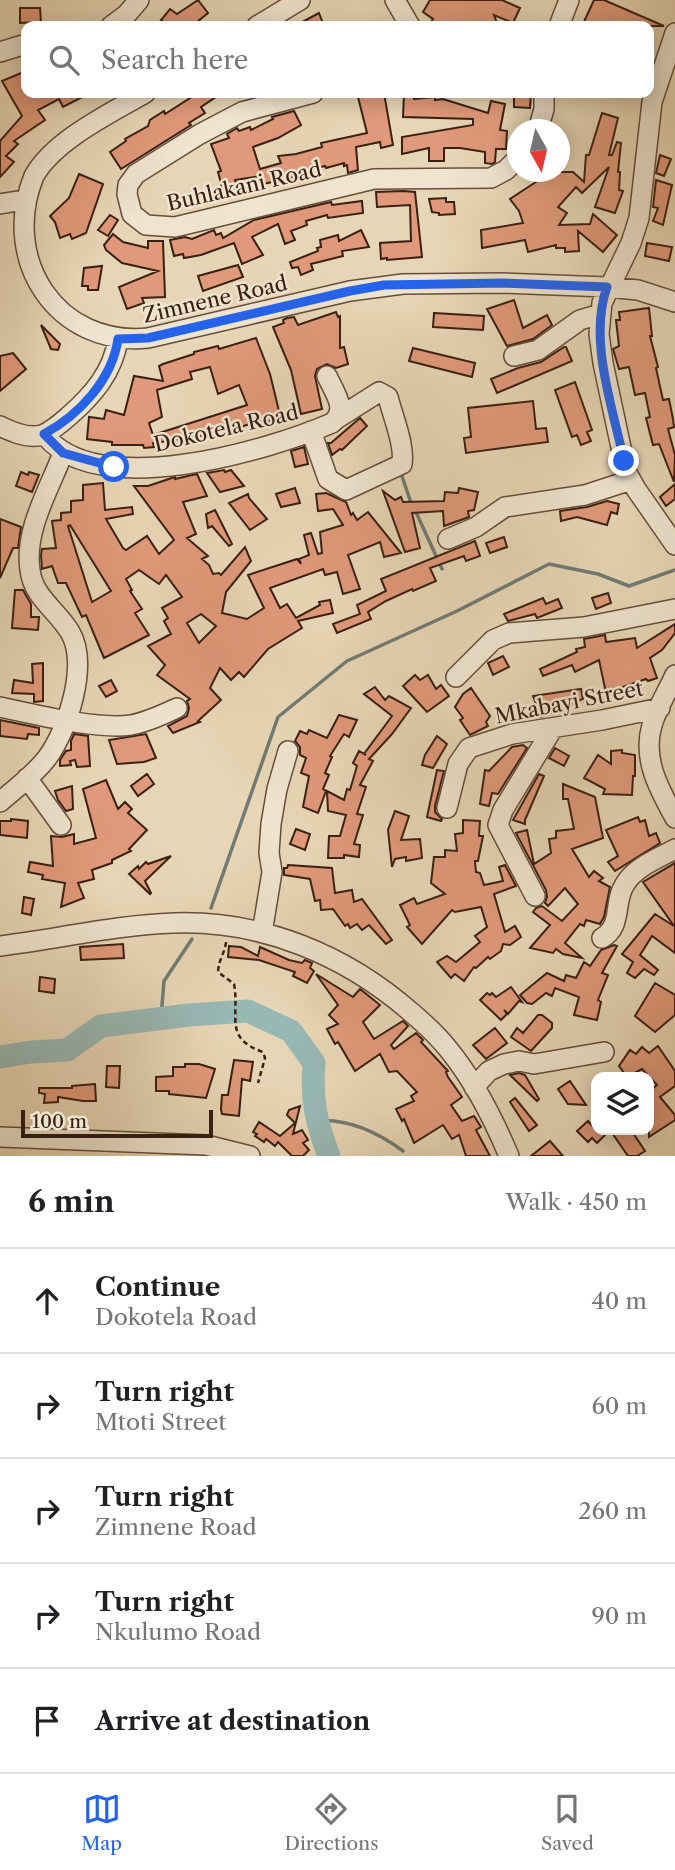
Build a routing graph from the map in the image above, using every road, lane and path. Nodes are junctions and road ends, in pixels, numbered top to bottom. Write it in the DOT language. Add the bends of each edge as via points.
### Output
graph roads {
  1 [pos="139,0"];
  2 [pos="300,0"];
  3 [pos="395,0"];
  4 [pos="569,0"];
  5 [pos="118,21"];
  6 [pos="265,21"];
  7 [pos="407,21"];
  8 [pos="561,21"];
  9 [pos="675,33"];
  10 [pos="21,46"];
  11 [pos="0,52"];
  12 [pos="654,96"];
  13 [pos="137,98"];
  14 [pos="294,98"];
  15 [pos="544,98"];
  16 [pos="653,98"];
  17 [pos="541,119"];
  18 [pos="507,169"];
  19 [pos="24,200"];
  20 [pos="0,204"];
  21 [pos="607,287"];
  22 [pos="675,302"];
  23 [pos="600,314"];
  24 [pos="118,339"];
  25 [pos="514,356"];
  26 [pos="327,376"];
  27 [pos="338,418"];
  28 [pos="0,426"];
  29 [pos="311,431"];
  30 [pos="44,434"];
  31 [pos="63,453"];
  32 [pos="631,480"];
  33 [pos="448,539"];
  34 [pos="675,545"];
  35 [pos="675,609"];
  36 [pos="675,675"];
  37 [pos="456,677"];
  38 [pos="667,699"];
  39 [pos="0,706"];
  40 [pos="177,708"];
  41 [pos="65,719"];
  42 [pos="553,728"];
  43 [pos="288,751"];
  44 [pos="27,778"];
  45 [pos="0,802"];
  46 [pos="447,808"];
  47 [pos="674,813"];
  48 [pos="61,825"];
  49 [pos="675,849"];
  50 [pos="535,896"];
  51 [pos="228,926"];
  52 [pos="262,933"];
  53 [pos="602,938"];
  54 [pos="0,946"];
  55 [pos="604,1052"];
  56 [pos="258,1083"];
  57 [pos="474,1087"];
  58 [pos="0,1137"];
  59 [pos="215,1151"];
  60 [pos="250,1156"];
  61 [pos="509,1156"];
  1 -- 5 [label="street"];
  2 -- 6 [label="street"];
  3 -- 7 [label="street"];
  4 -- 8 [label="street"];
  9 -- 12 [label="street"];
  10 -- 11 [label="street"];
  13 -- 19 [label="street, Zimnene Road" via="51,154 34,176"];
  14 -- 18 [label="street, Buhlakani Road" via="242,112 143,169 128,185 132,214 146,225 174,227 374,179 491,178"];
  15 -- 17 [label="street"];
  16 -- 21 [label="street" via="639,218"];
  19 -- 20 [label="street"];
  19 -- 24 [label="street, Zimnene Road" via="20,244 37,290 75,325"];
  21 -- 22 [label="street, Zimnene Road" via="638,290"];
  21 -- 23 [label="street"];
  21 -- 24 [label="street, Zimnene Road" via="384,285 148,338"];
  23 -- 25 [label="street" via="580,320 538,350"];
  23 -- 32 [label="street" via="603,363"];
  24 -- 30 [label="street" via="98,387"];
  26 -- 27 [label="street" via="341,405"];
  27 -- 29 [label="street, Dokotela Road"];
  27 -- 29 [label="street, Dokotela Road" via="379,392 388,397 404,451 402,464 346,490 328,480"];
  28 -- 30 [label="street" via="27,435"];
  29 -- 31 [label="street, Dokotela Road" via="223,456 147,469 99,464"];
  30 -- 31 [label="street, Dokotela Road"];
  31 -- 41 [label="street" via="32,533 29,557 36,590 71,633 77,653 77,675"];
  32 -- 33 [label="street" via="585,495 505,507"];
  32 -- 34 [label="street"];
  35 -- 37 [label="street" via="584,627 509,633 493,640"];
  36 -- 38 [label="street"];
  38 -- 42 [label="street, Mkabayi Street"];
  38 -- 47 [label="street" via="652,725 650,754 658,786"];
  39 -- 41 [label="street"];
  40 -- 41 [label="street" via="132,725"];
  41 -- 44 [label="street" via="51,752"];
  42 -- 46 [label="street, Mkabayi Street" via="498,737 469,748 458,764"];
  42 -- 50 [label="street" via="498,825"];
  43 -- 52 [label="street" via="271,824 272,872"];
  44 -- 45 [label="street"];
  44 -- 48 [label="street"];
  49 -- 53 [label="street" via="628,880 621,891 616,923"];
  51 -- 52 [label="street"];
  51 -- 54 [label="street" via="154,924"];
  51 -- 56 [label="path" via="218,972 234,984 236,1032 247,1046 263,1052"];
  52 -- 57 [label="street" via="323,953 375,984 431,1030"];
  55 -- 57 [label="street" via="534,1064 519,1060 504,1064 489,1071"];
  57 -- 61 [label="street"];
  58 -- 59 [label="street" via="169,1142"];
  59 -- 60 [label="street"];
}
